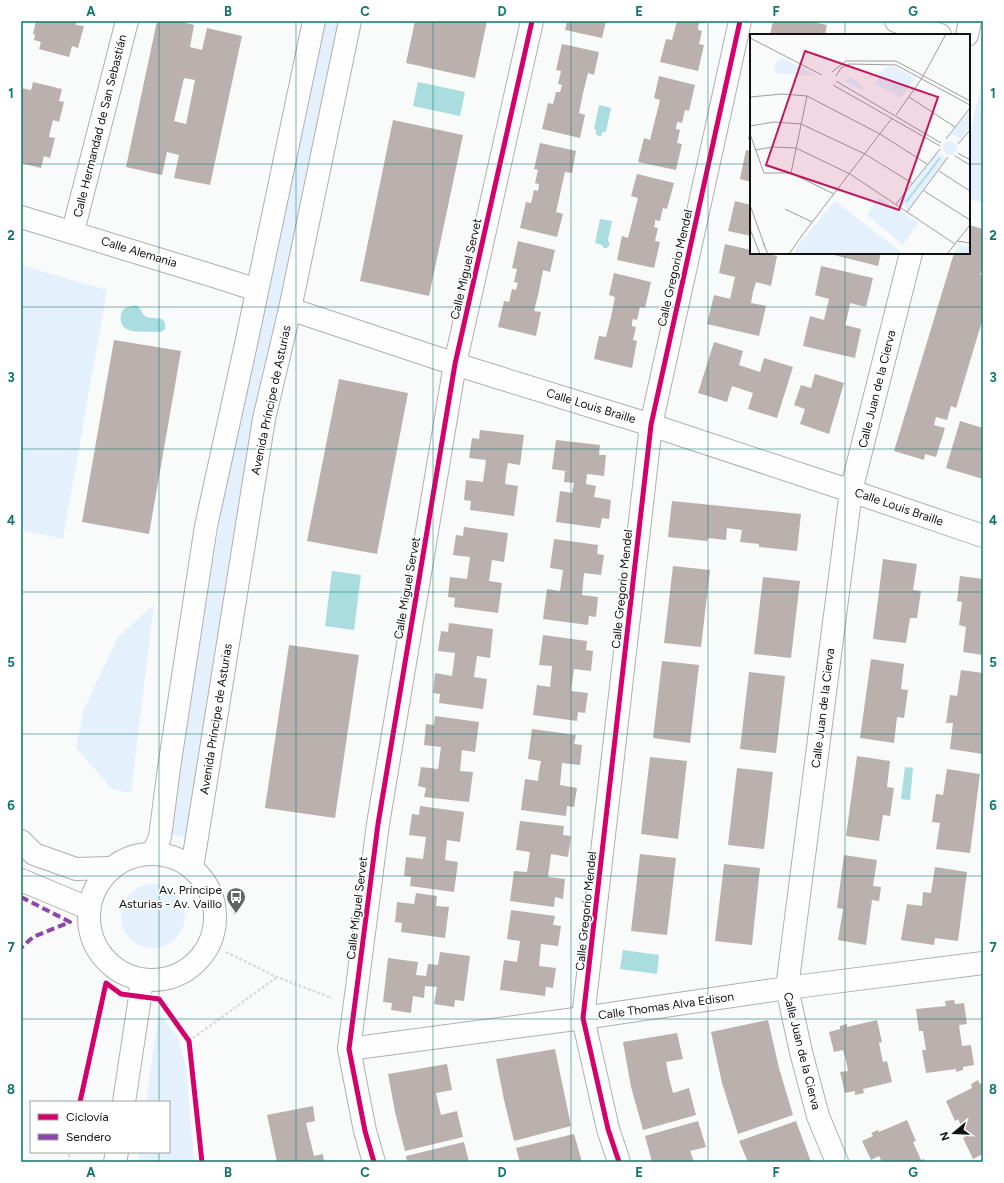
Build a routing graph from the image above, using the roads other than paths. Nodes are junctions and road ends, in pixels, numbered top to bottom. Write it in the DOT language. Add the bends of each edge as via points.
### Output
graph roads {
  1 [pos="127,21"];
  2 [pos="314,21"];
  3 [pos="350,21"];
  4 [pos="532,21"];
  5 [pos="740,21"];
  6 [pos="896,21"];
  7 [pos="970,21"];
  8 [pos="937,34"];
  9 [pos="967,34"];
  10 [pos="21,216"];
  11 [pos="73,231"];
  12 [pos="911,254"];
  13 [pos="257,290"];
  14 [pos="290,309"];
  15 [pos="455,364"];
  16 [pos="651,425"];
  17 [pos="851,490"];
  18 [pos="983,536"];
  19 [pos="21,841"];
  20 [pos="153,853"];
  21 [pos="110,868"];
  22 [pos="192,868"];
  23 [pos="21,880"];
  24 [pos="88,908"];
  25 [pos="983,963"];
  26 [pos="141,980"];
  27 [pos="787,988"];
  28 [pos="583,1018"];
  29 [pos="349,1049"];
  30 [pos="124,1101"];
  31 [pos="374,1162"];
  32 [pos="619,1162"];
  33 [pos="837,1162"];
  1 -- 11 [label="street, Calle Hermandad de San Sebastián"];
  2 -- 13 [label="street"];
  3 -- 14 [label="street, Avenida Príncipe de Asturias"];
  4 -- 15 [label="street, Calle Miguel Servet"];
  5 -- 16 [label="street, Calle Gregorio Mendel"];
  6 -- 8 [label="street"];
  7 -- 9 [label="street"];
  10 -- 11 [label="street, Calle Alemania"];
  11 -- 13 [label="street, Calle Alemania"];
  12 -- 17 [label="street, Calle Juan de la Cierva"];
  13 -- 20 [label="street" via="206,526 160,837"];
  14 -- 15 [label="street, Calle Louis Braille"];
  14 -- 22 [label="street, Avenida Príncipe de Asturias" via="264,419"];
  15 -- 16 [label="street, Calle Louis Braille"];
  15 -- 29 [label="street, Calle Miguel Servet" via="378,824"];
  16 -- 17 [label="street, Calle Louis Braille"];
  16 -- 28 [label="street, Calle Gregorio Mendel"];
  17 -- 18 [label="street, Calle Louis Braille"];
  17 -- 27 [label="street, Calle Juan de la Cierva"];
  19 -- 21 [label="street" via="34,854 76,869"];
  20 -- 21 [label="street" via="124,859"];
  20 -- 22 [label="street" via="176,858"];
  21 -- 24 [label="street" via="99,881"];
  22 -- 26 [label="street" via="206,883 214,903 215,923 210,943 198,961 181,973 162,980"];
  23 -- 24 [label="street"];
  24 -- 26 [label="street" via="89,928 95,946 107,962 123,974"];
  25 -- 27 [label="street, Calle Thomas Alva Edison"];
  26 -- 30 [label="street"];
  27 -- 28 [label="street, Calle Thomas Alva Edison"];
  27 -- 33 [label="street, Calle Juan de la Cierva" via="818,1116"];
  28 -- 29 [label="street, Calle Thomas Alva Edison"];
  28 -- 32 [label="street, Calle Gregorio Mendel" via="608,1129"];
  29 -- 31 [label="street, Calle Miguel Servet" via="365,1131"];
}
